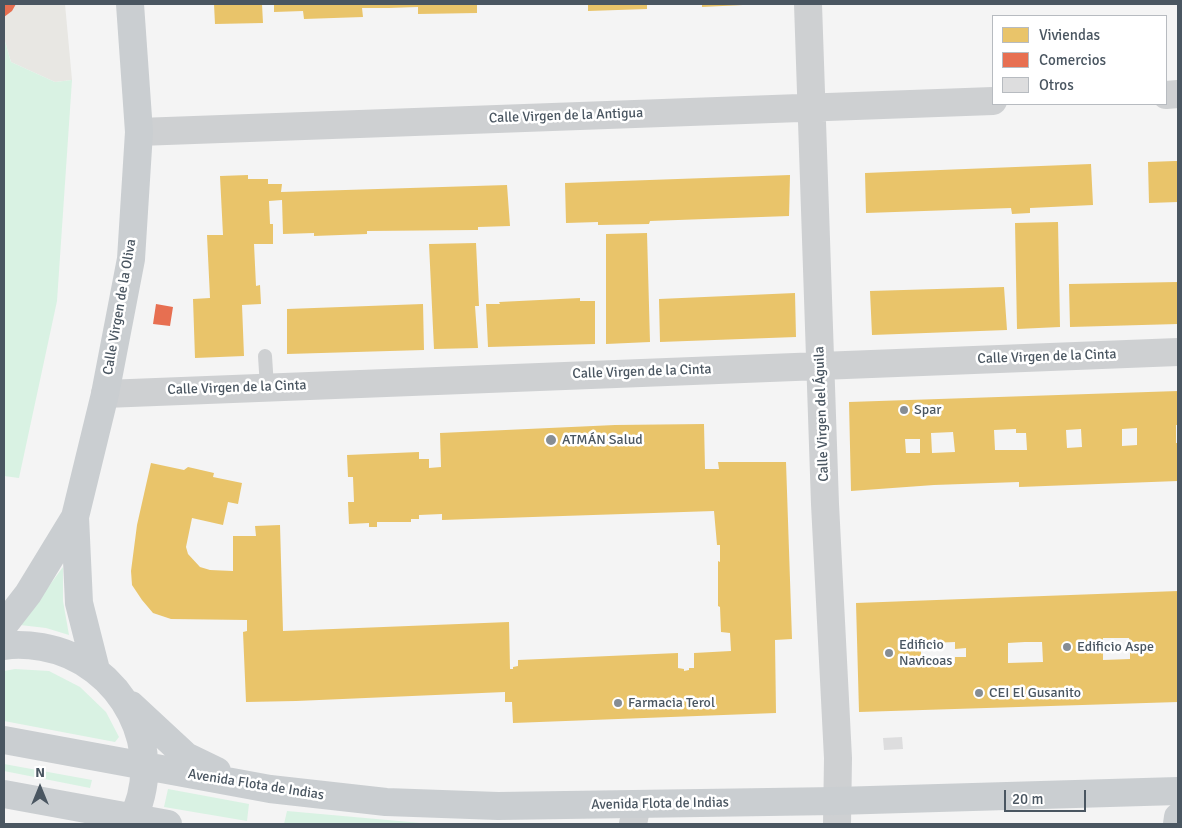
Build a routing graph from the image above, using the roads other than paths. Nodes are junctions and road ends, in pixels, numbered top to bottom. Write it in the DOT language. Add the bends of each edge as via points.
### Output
graph roads {
  1 [pos="130,4"];
  2 [pos="808,4"];
  3 [pos="992,101"];
  4 [pos="812,108"];
  5 [pos="139,132"];
  6 [pos="1178,352"];
  7 [pos="265,356"];
  8 [pos="821,365"];
  9 [pos="267,387"];
  10 [pos="106,394"];
  11 [pos="76,517"];
  12 [pos="4,625"];
  13 [pos="4,646"];
  14 [pos="96,670"];
  15 [pos="118,692"];
  16 [pos="4,740"];
  17 [pos="144,767"];
  18 [pos="243,784"];
  19 [pos="1178,791"];
  20 [pos="4,794"];
  21 [pos="837,813"];
  22 [pos="635,814"];
  23 [pos="1178,817"];
  24 [pos="132,821"];
  25 [pos="168,824"];
  26 [pos="1177,824"];
  1 -- 5 [label="main road, Calle Virgen de la Oliva"];
  2 -- 4 [label="street, Calle Virgen del Águila"];
  3 -- 4 [label="street, Calle Virgen de la Antigua"];
  4 -- 5 [label="street, Calle Virgen de la Antigua"];
  4 -- 8 [label="street, Calle Virgen del Águila"];
  5 -- 10 [label="main road, Calle Virgen de la Oliva" via="131,259"];
  6 -- 8 [label="street, Calle Virgen de la Cinta"];
  7 -- 9 [label="lane"];
  8 -- 9 [label="street, Calle Virgen de la Cinta"];
  8 -- 21 [label="street, Calle Virgen del Águila" via="838,758"];
  9 -- 10 [label="street, Calle Virgen de la Cinta"];
  10 -- 11 [label="main road, Calle Virgen de la Oliva"];
  11 -- 12 [label="main road, Calle Virgen de la Oliva" via="28,594"];
  11 -- 14 [label="main road, Calle Virgen de la Oliva" via="79,603"];
  13 -- 14 [label="main road" via="31,645 54,650"];
  14 -- 15 [label="main road"];
  15 -- 17 [label="main road" via="137,727"];
  15 -- 18 [label="main road" via="186,756"];
  16 -- 17 [label="main road, Avenida Flota de Indias"];
  17 -- 18 [label="main road, Avenida Flota de Indias"];
  17 -- 24 [label="main road" via="141,793"];
  18 -- 22 [label="main road, Avenida Flota de Indias" via="386,802"];
  19 -- 21 [label="main road, Avenida Flota de Indias"];
  20 -- 24 [label="main road"];
  21 -- 22 [label="main road, Avenida Flota de Indias"];
  23 -- 26 [label="main road"];
  24 -- 25 [label="main road"];
}
